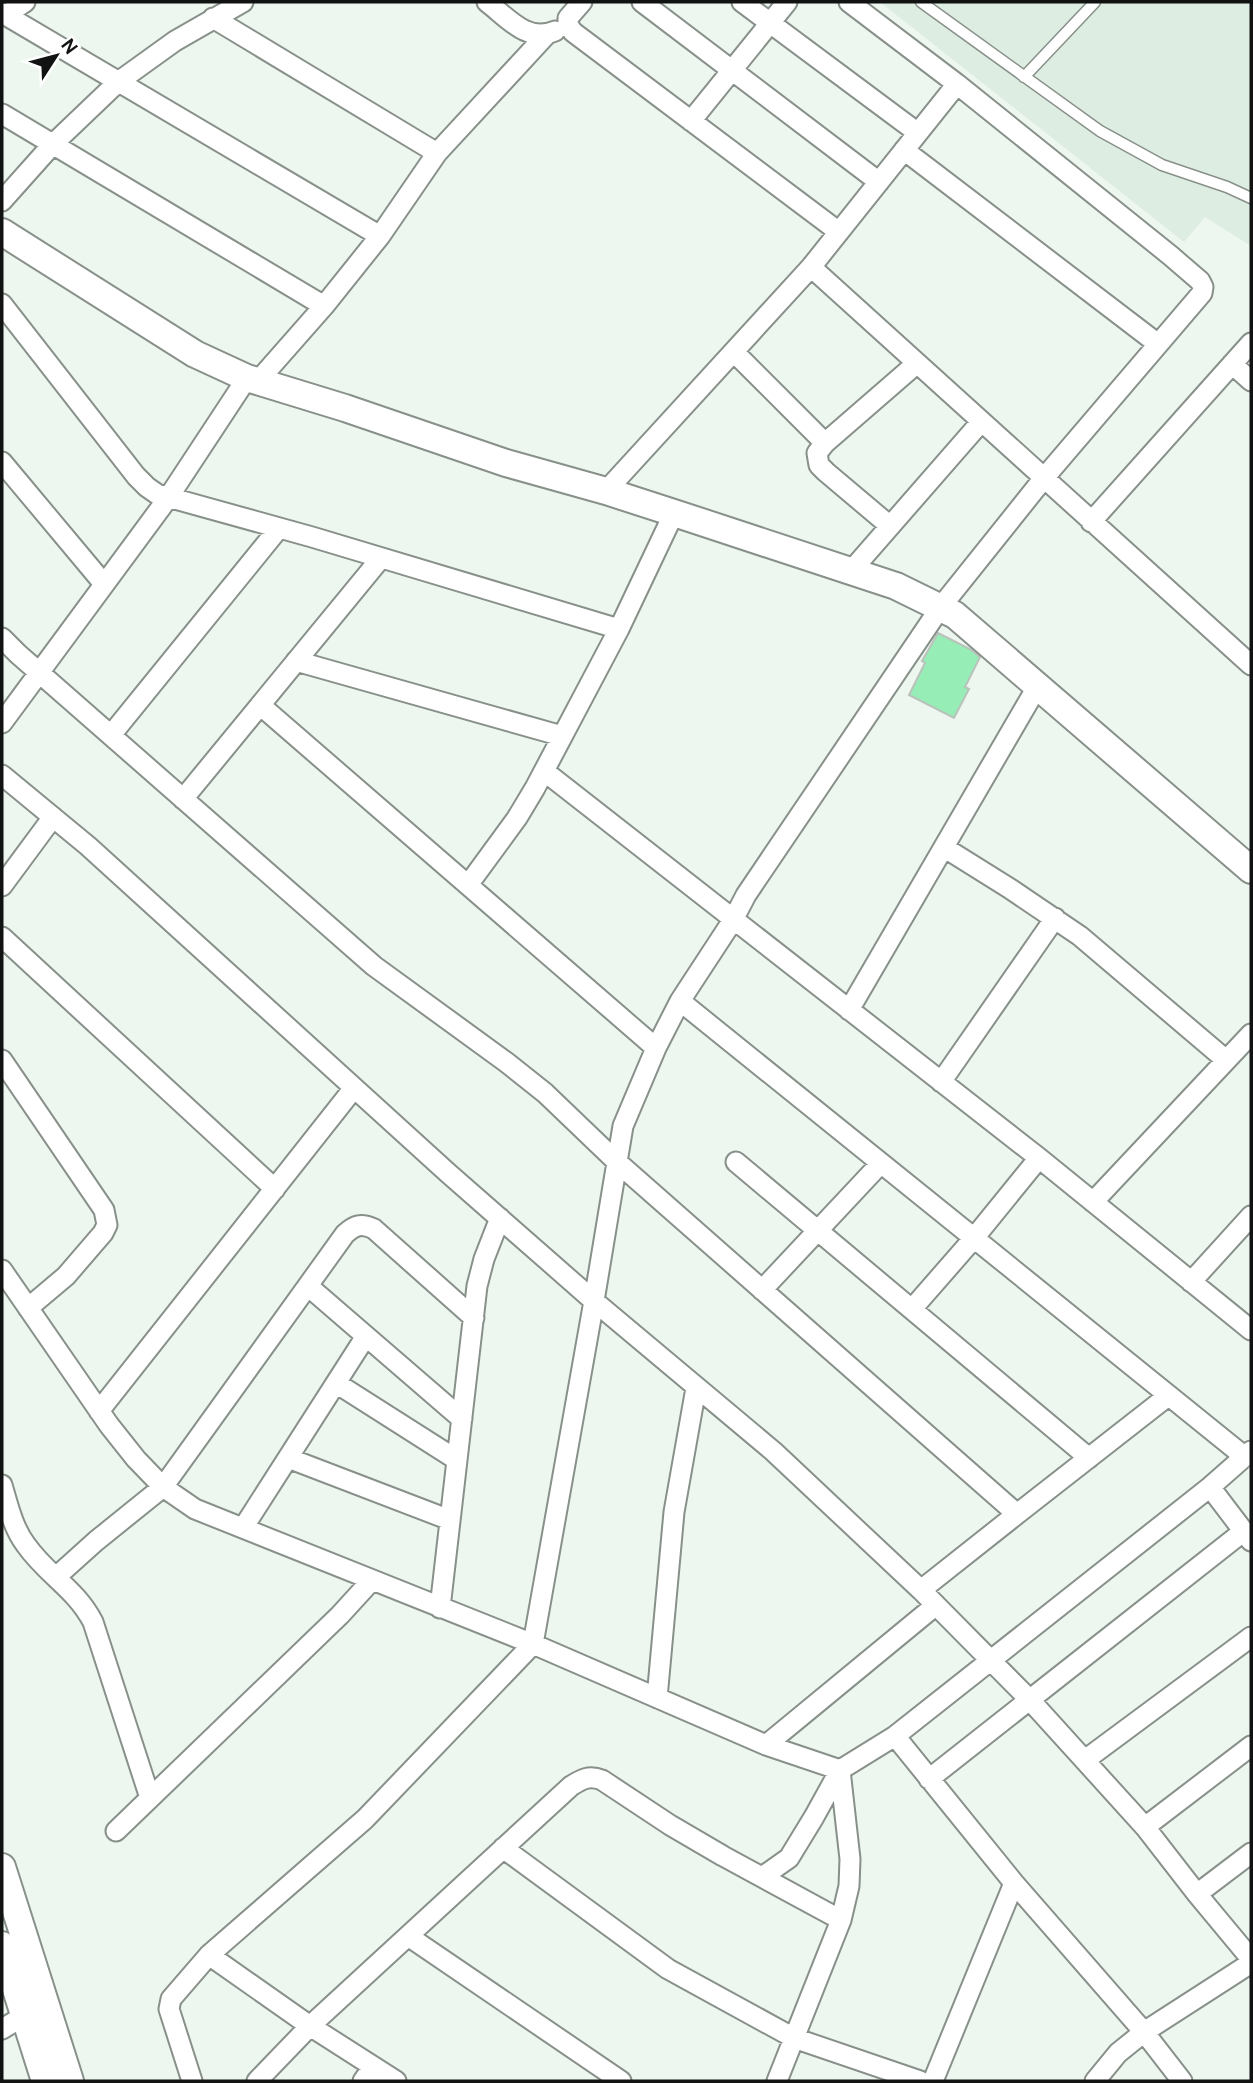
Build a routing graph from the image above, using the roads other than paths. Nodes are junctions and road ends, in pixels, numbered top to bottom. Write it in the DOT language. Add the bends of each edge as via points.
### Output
graph roads {
  1 [pos="25,2"];
  2 [pos="487,2"];
  3 [pos="582,2"];
  4 [pos="642,2"];
  5 [pos="742,2"];
  6 [pos="787,2"];
  7 [pos="849,2"];
  8 [pos="921,2"];
  9 [pos="1095,2"];
  10 [pos="226,8"];
  11 [pos="4,14"];
  12 [pos="770,23"];
  13 [pos="568,25"];
  14 [pos="547,34"];
  15 [pos="732,71"];
  16 [pos="1024,77"];
  17 [pos="118,82"];
  18 [pos="957,84"];
  19 [pos="2,114"];
  20 [pos="691,121"];
  21 [pos="918,133"];
  22 [pos="52,145"];
  23 [pos="904,150"];
  24 [pos="437,153"];
  25 [pos="879,182"];
  26 [pos="1251,198"];
  27 [pos="2,201"];
  28 [pos="2,232"];
  29 [pos="839,232"];
  30 [pos="380,236"];
  31 [pos="811,268"];
  32 [pos="2,304"];
  33 [pos="324,306"];
  34 [pos="1251,343"];
  35 [pos="1157,344"];
  36 [pos="734,352"];
  37 [pos="916,364"];
  38 [pos="1233,364"];
  39 [pos="252,380"];
  40 [pos="1251,381"];
  41 [pos="981,422"];
  42 [pos="825,443"];
  43 [pos="2,462"];
  44 [pos="1044,478"];
  45 [pos="606,491"];
  46 [pos="168,498"];
  47 [pos="674,513"];
  48 [pos="1091,522"];
  49 [pos="890,526"];
  50 [pos="279,528"];
  51 [pos="381,558"];
  52 [pos="851,571"];
  53 [pos="104,584"];
  54 [pos="940,608"];
  55 [pos="619,629"];
  56 [pos="2,638"];
  57 [pos="296,661"];
  58 [pos="1251,665"];
  59 [pos="39,672"];
  60 [pos="1037,687"];
  61 [pos="260,705"];
  62 [pos="2,723"];
  63 [pos="111,735"];
  64 [pos="562,736"];
  65 [pos="544,771"];
  66 [pos="2,775"];
  67 [pos="183,799"];
  68 [pos="53,817"];
  69 [pos="945,848"];
  70 [pos="1251,870"];
  71 [pos="468,885"];
  72 [pos="2,886"];
  73 [pos="1055,918"];
  74 [pos="733,920"];
  75 [pos="2,937"];
  76 [pos="680,1002"];
  77 [pos="849,1010"];
  78 [pos="1251,1034"];
  79 [pos="656,1048"];
  80 [pos="2,1060"];
  81 [pos="1226,1060"];
  82 [pos="942,1082"];
  83 [pos="354,1088"];
  84 [pos="1039,1158"];
  85 [pos="617,1163"];
  86 [pos="736,1163"];
  87 [pos="881,1163"];
  88 [pos="275,1189"];
  89 [pos="1093,1202"];
  90 [pos="500,1218"];
  91 [pos="1250,1222"];
  92 [pos="817,1231"];
  93 [pos="974,1238"];
  94 [pos="5,1280"];
  95 [pos="1191,1282"];
  96 [pos="308,1286"];
  97 [pos="762,1290"];
  98 [pos="594,1301"];
  99 [pos="27,1308"];
  100 [pos="912,1310"];
  101 [pos="474,1318"];
  102 [pos="1251,1330"];
  103 [pos="366,1336"];
  104 [pos="336,1382"];
  105 [pos="696,1388"];
  106 [pos="1168,1395"];
  107 [pos="99,1411"];
  108 [pos="462,1419"];
  109 [pos="1248,1454"];
  110 [pos="288,1458"];
  111 [pos="1089,1458"];
  112 [pos="457,1460"];
  113 [pos="2,1485"];
  114 [pos="163,1487"];
  115 [pos="1210,1487"];
  116 [pos="1017,1514"];
  117 [pos="450,1520"];
  118 [pos="243,1528"];
  119 [pos="1247,1536"];
  120 [pos="56,1577"];
  121 [pos="372,1580"];
  122 [pos="921,1590"];
  123 [pos="936,1605"];
  124 [pos="440,1608"];
  125 [pos="1251,1636"];
  126 [pos="533,1644"];
  127 [pos="990,1660"];
  128 [pos="657,1698"];
  129 [pos="1029,1699"];
  130 [pos="895,1736"];
  131 [pos="765,1745"];
  132 [pos="1251,1746"];
  133 [pos="1085,1760"];
  134 [pos="840,1770"];
  135 [pos="929,1779"];
  136 [pos="150,1798"];
  137 [pos="1145,1827"];
  138 [pos="116,1831"];
  139 [pos="503,1848"];
  140 [pos="1251,1853"];
  141 [pos="2,1867"];
  142 [pos="762,1877"];
  143 [pos="1014,1883"];
  144 [pos="1197,1894"];
  145 [pos="841,1920"];
  146 [pos="408,1936"];
  147 [pos="2,1945"];
  148 [pos="209,1955"];
  149 [pos="1251,1961"];
  150 [pos="24,2016"];
  151 [pos="310,2026"];
  152 [pos="1144,2032"];
  153 [pos="794,2038"];
  154 [pos="368,2074"];
  155 [pos="45,2081"];
  156 [pos="70,2081"];
  157 [pos="192,2081"];
  158 [pos="257,2081"];
  159 [pos="396,2081"];
  160 [pos="621,2081"];
  161 [pos="777,2081"];
  162 [pos="920,2081"];
  163 [pos="933,2081"];
  164 [pos="1095,2081"];
  165 [pos="1182,2081"];
  1 -- 11 [label="street"];
  2 -- 14 [label="street" via="526,32"];
  3 -- 13 [label="street" via="568,18"];
  4 -- 15 [label="street"];
  5 -- 12 [label="street"];
  6 -- 12 [label="street"];
  7 -- 18 [label="street"];
  8 -- 16 [label="lane"];
  9 -- 16 [label="lane"];
  10 -- 17 [label="street"];
  10 -- 24 [label="street"];
  11 -- 17 [label="street"];
  12 -- 15 [label="street"];
  12 -- 21 [label="street"];
  13 -- 14 [label="street"];
  13 -- 20 [label="street"];
  14 -- 24 [label="street"];
  15 -- 20 [label="street"];
  15 -- 25 [label="street"];
  16 -- 26 [label="lane" via="1100,131 1162,165"];
  17 -- 22 [label="street"];
  17 -- 30 [label="street"];
  18 -- 21 [label="street"];
  18 -- 35 [label="street" via="1200,281 1202,293"];
  19 -- 22 [label="street"];
  20 -- 29 [label="street"];
  21 -- 23 [label="street"];
  22 -- 27 [label="street"];
  22 -- 33 [label="street"];
  23 -- 25 [label="street"];
  23 -- 35 [label="street"];
  24 -- 30 [label="street"];
  25 -- 29 [label="street"];
  28 -- 39 [label="main road" via="195,354"];
  29 -- 31 [label="street"];
  30 -- 33 [label="street"];
  31 -- 36 [label="street"];
  31 -- 37 [label="street"];
  32 -- 46 [label="street" via="136,475"];
  33 -- 39 [label="street"];
  34 -- 38 [label="street"];
  35 -- 44 [label="street"];
  36 -- 42 [label="street"];
  36 -- 45 [label="street"];
  37 -- 41 [label="street"];
  37 -- 42 [label="street"];
  38 -- 40 [label="street"];
  38 -- 48 [label="street"];
  39 -- 45 [label="main road"];
  39 -- 46 [label="street"];
  41 -- 44 [label="street"];
  41 -- 49 [label="street"];
  42 -- 49 [label="street" via="817,453 819,464"];
  43 -- 53 [label="street"];
  44 -- 48 [label="street"];
  44 -- 54 [label="street"];
  45 -- 47 [label="main road"];
  46 -- 50 [label="street"];
  46 -- 53 [label="street"];
  47 -- 52 [label="main road"];
  47 -- 55 [label="street"];
  48 -- 58 [label="street"];
  49 -- 52 [label="street"];
  50 -- 51 [label="street"];
  50 -- 63 [label="street"];
  51 -- 55 [label="street"];
  51 -- 57 [label="street"];
  52 -- 54 [label="main road"];
  53 -- 59 [label="street"];
  54 -- 60 [label="main road" via="955,615"];
  54 -- 74 [label="street"];
  55 -- 64 [label="street"];
  56 -- 59 [label="street"];
  57 -- 61 [label="street"];
  57 -- 64 [label="street"];
  59 -- 62 [label="street"];
  59 -- 63 [label="street"];
  60 -- 69 [label="street"];
  60 -- 70 [label="main road"];
  61 -- 67 [label="street"];
  61 -- 71 [label="street"];
  63 -- 67 [label="street"];
  64 -- 65 [label="street"];
  65 -- 71 [label="street" via="517,818"];
  65 -- 74 [label="street"];
  66 -- 68 [label="street"];
  67 -- 85 [label="street" via="374,966 545,1093"];
  68 -- 72 [label="street"];
  68 -- 83 [label="street"];
  69 -- 73 [label="street"];
  69 -- 77 [label="street"];
  71 -- 79 [label="street"];
  73 -- 81 [label="street"];
  73 -- 82 [label="street"];
  74 -- 76 [label="street"];
  74 -- 77 [label="street"];
  75 -- 88 [label="street"];
  76 -- 79 [label="street"];
  76 -- 87 [label="street"];
  77 -- 82 [label="street"];
  78 -- 81 [label="street"];
  79 -- 85 [label="street" via="623,1126"];
  80 -- 99 [label="street" via="107,1218 103,1233 66,1276"];
  81 -- 89 [label="street"];
  82 -- 84 [label="street"];
  83 -- 88 [label="street"];
  83 -- 90 [label="street"];
  84 -- 89 [label="street"];
  84 -- 93 [label="street"];
  85 -- 97 [label="street"];
  85 -- 98 [label="street"];
  86 -- 92 [label="street"];
  87 -- 92 [label="street"];
  87 -- 93 [label="street"];
  88 -- 107 [label="street"];
  89 -- 95 [label="street"];
  90 -- 98 [label="street"];
  90 -- 101 [label="street" via="484,1259"];
  91 -- 95 [label="street"];
  92 -- 97 [label="street"];
  92 -- 100 [label="street"];
  93 -- 100 [label="street"];
  93 -- 106 [label="street"];
  94 -- 99 [label="street"];
  95 -- 102 [label="street"];
  96 -- 101 [label="street" via="345,1234 363,1224"];
  96 -- 103 [label="street"];
  96 -- 114 [label="street"];
  97 -- 116 [label="street"];
  98 -- 105 [label="street"];
  98 -- 126 [label="street"];
  99 -- 107 [label="street"];
  100 -- 111 [label="street"];
  101 -- 108 [label="street"];
  103 -- 104 [label="street"];
  103 -- 108 [label="street"];
  104 -- 110 [label="street"];
  104 -- 112 [label="street"];
  105 -- 122 [label="street" via="773,1451"];
  105 -- 128 [label="street" via="674,1512"];
  106 -- 109 [label="street"];
  106 -- 111 [label="street"];
  107 -- 114 [label="street"];
  108 -- 112 [label="street"];
  109 -- 115 [label="street"];
  110 -- 117 [label="street"];
  110 -- 118 [label="street"];
  111 -- 116 [label="street"];
  112 -- 117 [label="street"];
  113 -- 120 [label="street" via="24,1544"];
  114 -- 118 [label="street" via="195,1509"];
  114 -- 120 [label="street"];
  115 -- 119 [label="street"];
  115 -- 127 [label="street"];
  116 -- 122 [label="street"];
  117 -- 124 [label="street"];
  118 -- 121 [label="street"];
  119 -- 129 [label="street"];
  120 -- 136 [label="street" via="93,1622"];
  121 -- 124 [label="street"];
  121 -- 136 [label="street"];
  122 -- 123 [label="street"];
  123 -- 127 [label="street"];
  123 -- 131 [label="street"];
  124 -- 126 [label="street"];
  125 -- 133 [label="street"];
  126 -- 128 [label="street"];
  126 -- 148 [label="street" via="365,1819"];
  127 -- 129 [label="street"];
  127 -- 130 [label="street"];
  128 -- 131 [label="street"];
  129 -- 133 [label="street"];
  129 -- 135 [label="street"];
  130 -- 134 [label="street"];
  130 -- 135 [label="street"];
  131 -- 134 [label="street"];
  132 -- 137 [label="street"];
  133 -- 137 [label="street"];
  134 -- 142 [label="street" via="789,1858"];
  134 -- 145 [label="street" via="850,1859"];
  135 -- 143 [label="street"];
  136 -- 138 [label="street"];
  137 -- 144 [label="street"];
  139 -- 142 [label="street" via="571,1786 592,1776"];
  139 -- 146 [label="street"];
  139 -- 153 [label="street" via="668,1969"];
  140 -- 144 [label="street"];
  141 -- 150 [label="main road"];
  142 -- 145 [label="street"];
  143 -- 152 [label="street"];
  143 -- 163 [label="street"];
  144 -- 149 [label="street"];
  145 -- 153 [label="street"];
  146 -- 151 [label="street"];
  146 -- 160 [label="street"];
  147 -- 150 [label="main road"];
  148 -- 151 [label="street"];
  148 -- 157 [label="street" via="171,1998 169,2009"];
  149 -- 152 [label="street"];
  150 -- 155 [label="main road"];
  150 -- 156 [label="main road"];
  151 -- 154 [label="street"];
  151 -- 158 [label="street"];
  152 -- 164 [label="street" via="1118,2053"];
  152 -- 165 [label="street"];
  153 -- 161 [label="street"];
  153 -- 162 [label="street"];
  154 -- 159 [label="street"];
}
